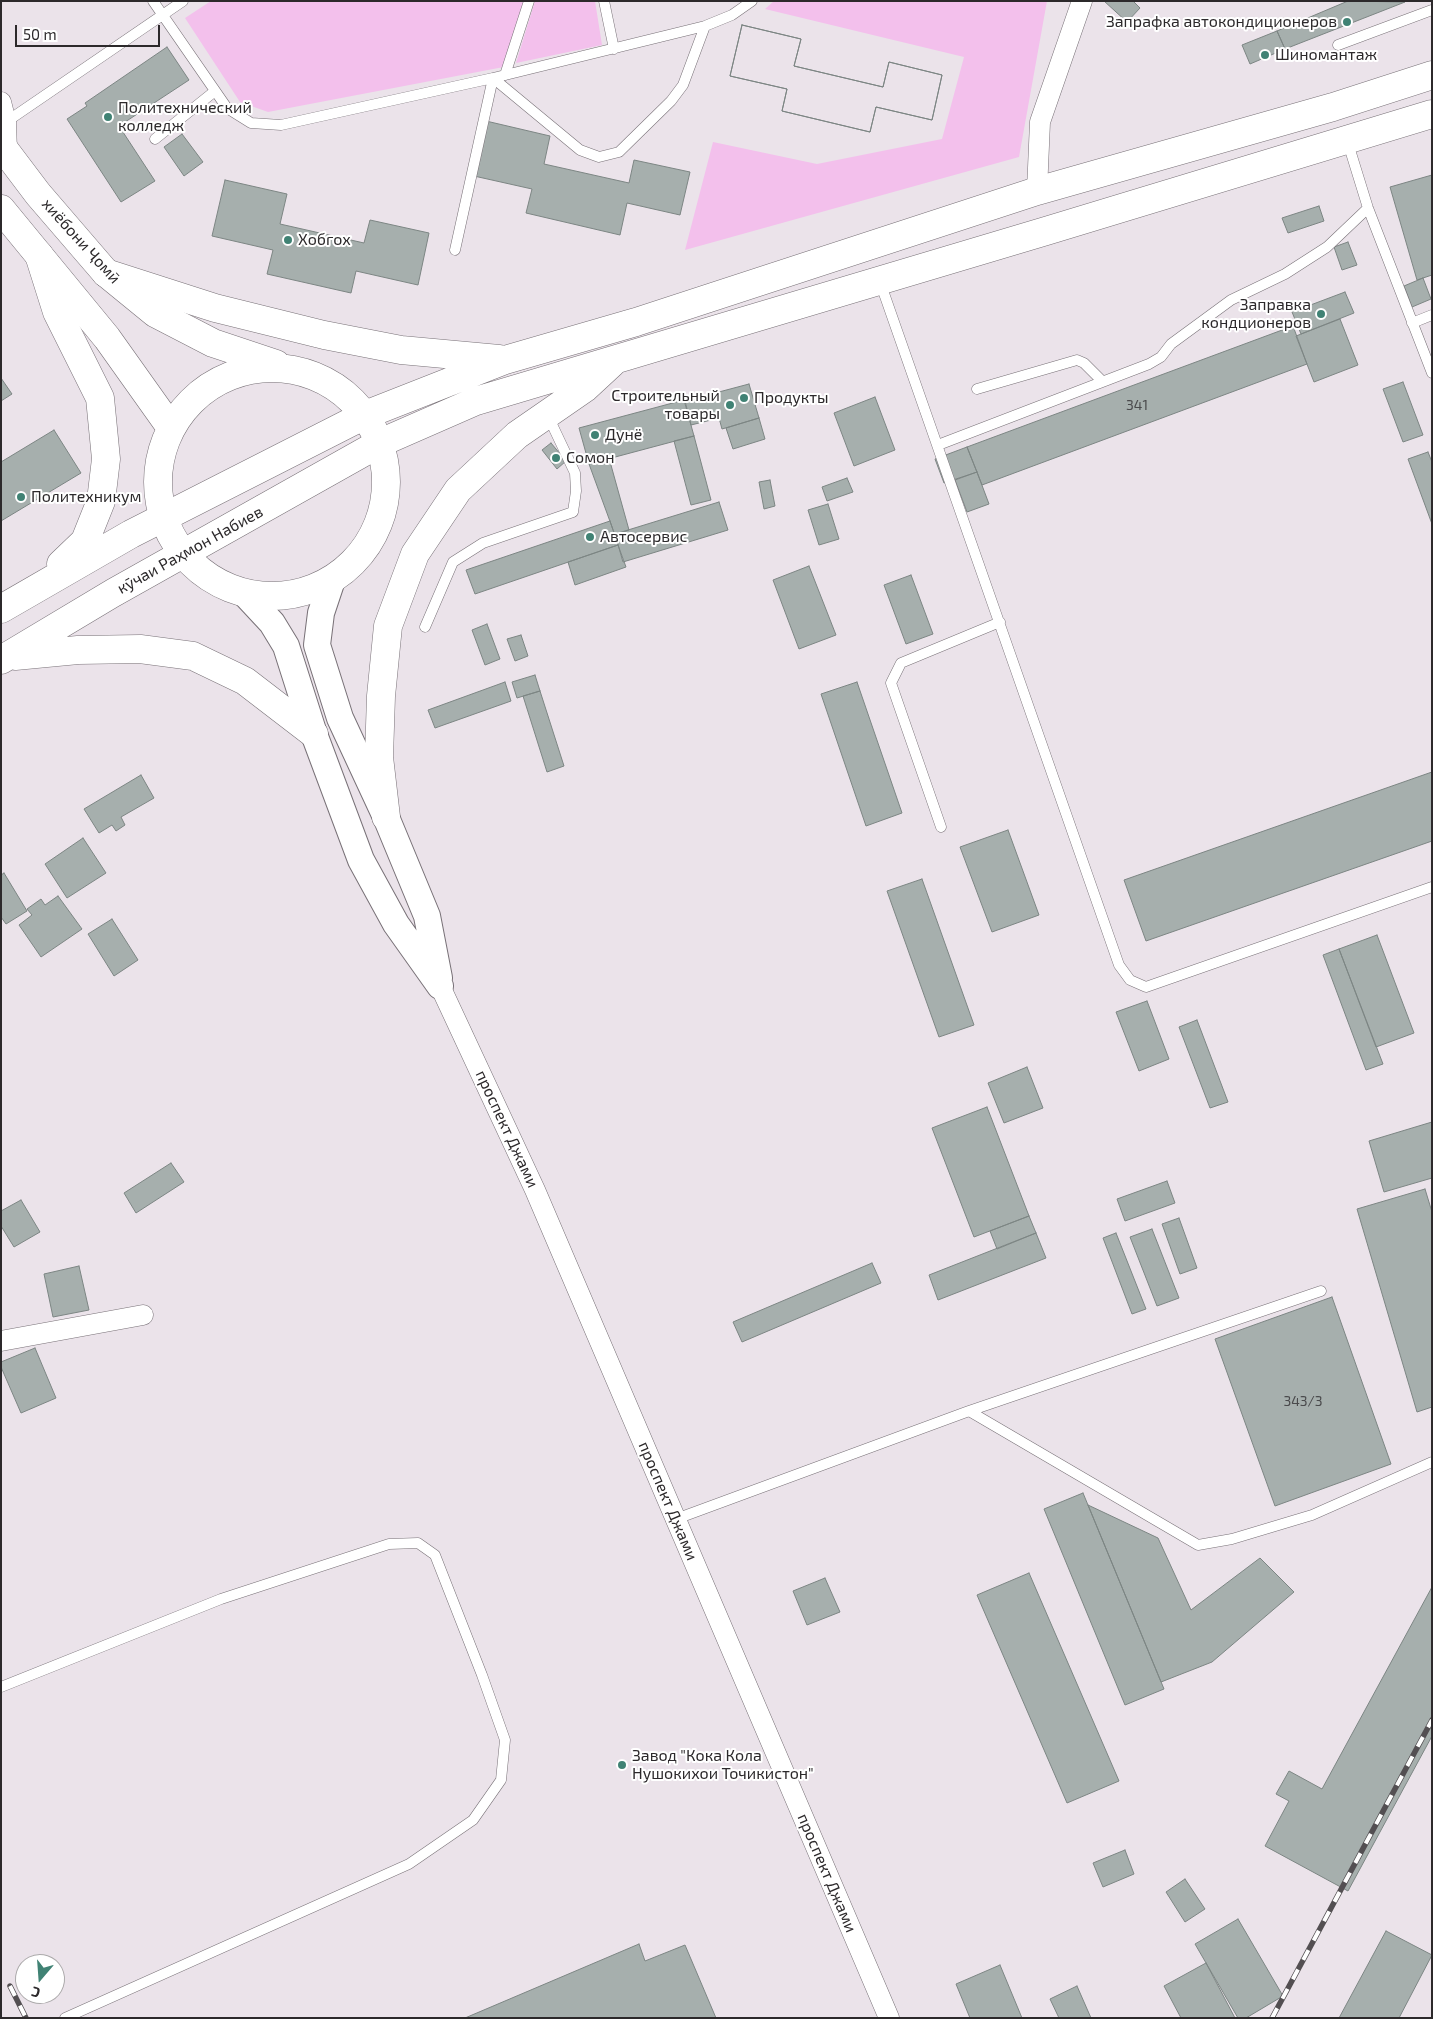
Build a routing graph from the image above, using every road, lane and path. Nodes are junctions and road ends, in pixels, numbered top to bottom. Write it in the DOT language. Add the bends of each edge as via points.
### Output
graph roads {
  1 [pos="153,1"];
  2 [pos="183,1"];
  3 [pos="529,1"];
  4 [pos="604,1"];
  5 [pos="752,1"];
  6 [pos="1083,2"];
  7 [pos="1432,10"];
  8 [pos="162,15"];
  9 [pos="705,26"];
  10 [pos="1338,45"];
  11 [pos="614,49"];
  12 [pos="505,75"];
  13 [pos="1432,76"];
  14 [pos="493,78"];
  15 [pos="215,91"];
  16 [pos="1,102"];
  17 [pos="1432,114"];
  18 [pos="155,139"];
  19 [pos="1346,139"];
  20 [pos="5,140"];
  21 [pos="1037,191"];
  22 [pos="1368,208"];
  23 [pos="1,209"];
  24 [pos="455,250"];
  25 [pos="39,255"];
  26 [pos="106,273"];
  27 [pos="880,281"];
  28 [pos="1432,315"];
  29 [pos="636,322"];
  30 [pos="1412,322"];
  31 [pos="646,350"];
  32 [pos="616,359"];
  33 [pos="505,360"];
  34 [pos="285,367"];
  35 [pos="1432,373"];
  36 [pos="1102,381"];
  37 [pos="976,389"];
  38 [pos="547,414"];
  39 [pos="366,415"];
  40 [pos="171,428"];
  41 [pos="380,443"];
  42 [pos="938,445"];
  43 [pos="162,519"];
  44 [pos="183,555"];
  45 [pos="332,580"];
  46 [pos="39,587"];
  47 [pos="245,594"];
  48 [pos="1,609"];
  49 [pos="1000,622"];
  50 [pos="425,628"];
  51 [pos="4,658"];
  52 [pos="314,734"];
  53 [pos="386,817"];
  54 [pos="941,827"];
  55 [pos="1432,887"];
  56 [pos="440,986"];
  57 [pos="1321,1291"];
  58 [pos="143,1315"];
  59 [pos="1,1341"];
  60 [pos="969,1411"];
  61 [pos="1432,1462"];
  62 [pos="676,1518"];
  63 [pos="1,1687"];
  64 [pos="66,2018"];
  65 [pos="889,2018"];
  1 -- 8 [label="lane"];
  2 -- 8 [label="lane"];
  3 -- 12 [label="lane"];
  4 -- 11 [label="lane"];
  5 -- 9 [label="lane" via="732,15"];
  6 -- 21 [label="street" via="1040,122"];
  7 -- 10 [label="lane"];
  8 -- 15 [label="lane"];
  8 -- 20 [label="lane"];
  9 -- 11 [label="lane"];
  9 -- 14 [label="lane" via="683,85 671,101 618,152 609,155 599,157 580,150"];
  11 -- 12 [label="lane"];
  12 -- 14 [label="lane"];
  13 -- 21 [label="main road" via="1332,108"];
  14 -- 15 [label="lane" via="281,125 251,123 227,108"];
  14 -- 24 [label="lane"];
  15 -- 18 [label="lane"];
  16 -- 20 [label="street"];
  17 -- 19 [label="main road, кӯчаи Раҳмон Набиев"];
  19 -- 22 [label="lane"];
  19 -- 27 [label="main road, кӯчаи Раҳмон Набиев"];
  20 -- 26 [label="main road, хиёбони Ҷомӣ" via="38,194"];
  21 -- 29 [label="main road"];
  22 -- 30 [label="lane"];
  22 -- 36 [label="lane" via="1326,247 1285,274 1231,300 1171,344 1161,357"];
  23 -- 25 [label="main road"];
  25 -- 40 [label="main road" via="107,338"];
  25 -- 46 [label="main road" via="57,312 100,398 106,459 101,501 84,541"];
  26 -- 33 [label="main road" via="215,308 324,334 401,350"];
  26 -- 34 [label="main road, хиёбони Ҷомӣ" via="155,313 213,343"];
  27 -- 31 [label="main road, кӯчаи Раҳмон Набиев"];
  27 -- 42 [label="lane"];
  28 -- 30 [label="lane"];
  29 -- 31 [label="main road"];
  29 -- 33 [label="main road"];
  30 -- 35 [label="lane"];
  31 -- 32 [label="main road, кӯчаи Раҳмон Набиев"];
  32 -- 38 [label="main road" via="585,388"];
  32 -- 41 [label="main road, кӯчаи Раҳмон Набиев" via="476,401"];
  33 -- 39 [label="main road"];
  34 -- 39 [label="main road, хиёбони Ҷомӣ" via="330,383"];
  34 -- 40 [label="main road" via="237,372 196,395"];
  36 -- 37 [label="lane" via="1084,363 1076,360"];
  36 -- 42 [label="lane"];
  38 -- 50 [label="lane" via="575,473 573,512 483,543 453,562"];
  38 -- 53 [label="main road" via="517,435 458,490 415,554 388,626 379,757"];
  39 -- 41 [label="main road"];
  39 -- 43 [label="main road"];
  40 -- 43 [label="main road" via="156,476"];
  41 -- 44 [label="main road, кӯчаи Раҳмон Набиев"];
  41 -- 45 [label="main road" via="386,495 369,544"];
  42 -- 49 [label="lane"];
  43 -- 44 [label="main road"];
  43 -- 46 [label="main road"];
  44 -- 47 [label="main road" via="211,580"];
  44 -- 51 [label="main road, кӯчаи Раҳмон Набиев"];
  45 -- 47 [label="main road" via="290,596"];
  45 -- 53 [label="street" via="321,613 317,644 340,718"];
  46 -- 48 [label="main road"];
  47 -- 52 [label="street" via="272,623 286,646"];
  49 -- 54 [label="lane" via="901,663 890,683"];
  49 -- 55 [label="lane" via="1119,966 1130,980 1146,987"];
  51 -- 52 [label="main road" via="78,650 132,650 193,656 245,681"];
  52 -- 56 [label="street" via="361,860 396,924"];
  53 -- 56 [label="street" via="427,916"];
  56 -- 62 [label="street, проспект Джами" via="535,1190"];
  57 -- 60 [label="lane"];
  58 -- 59 [label="street"];
  60 -- 61 [label="lane" via="1198,1545 1232,1539 1312,1515"];
  60 -- 62 [label="lane"];
  62 -- 65 [label="street, проспект Джами"];
  63 -- 64 [label="lane" via="221,1599 389,1544 418,1543 435,1555 505,1740 502,1780 473,1820 409,1864"];
}
